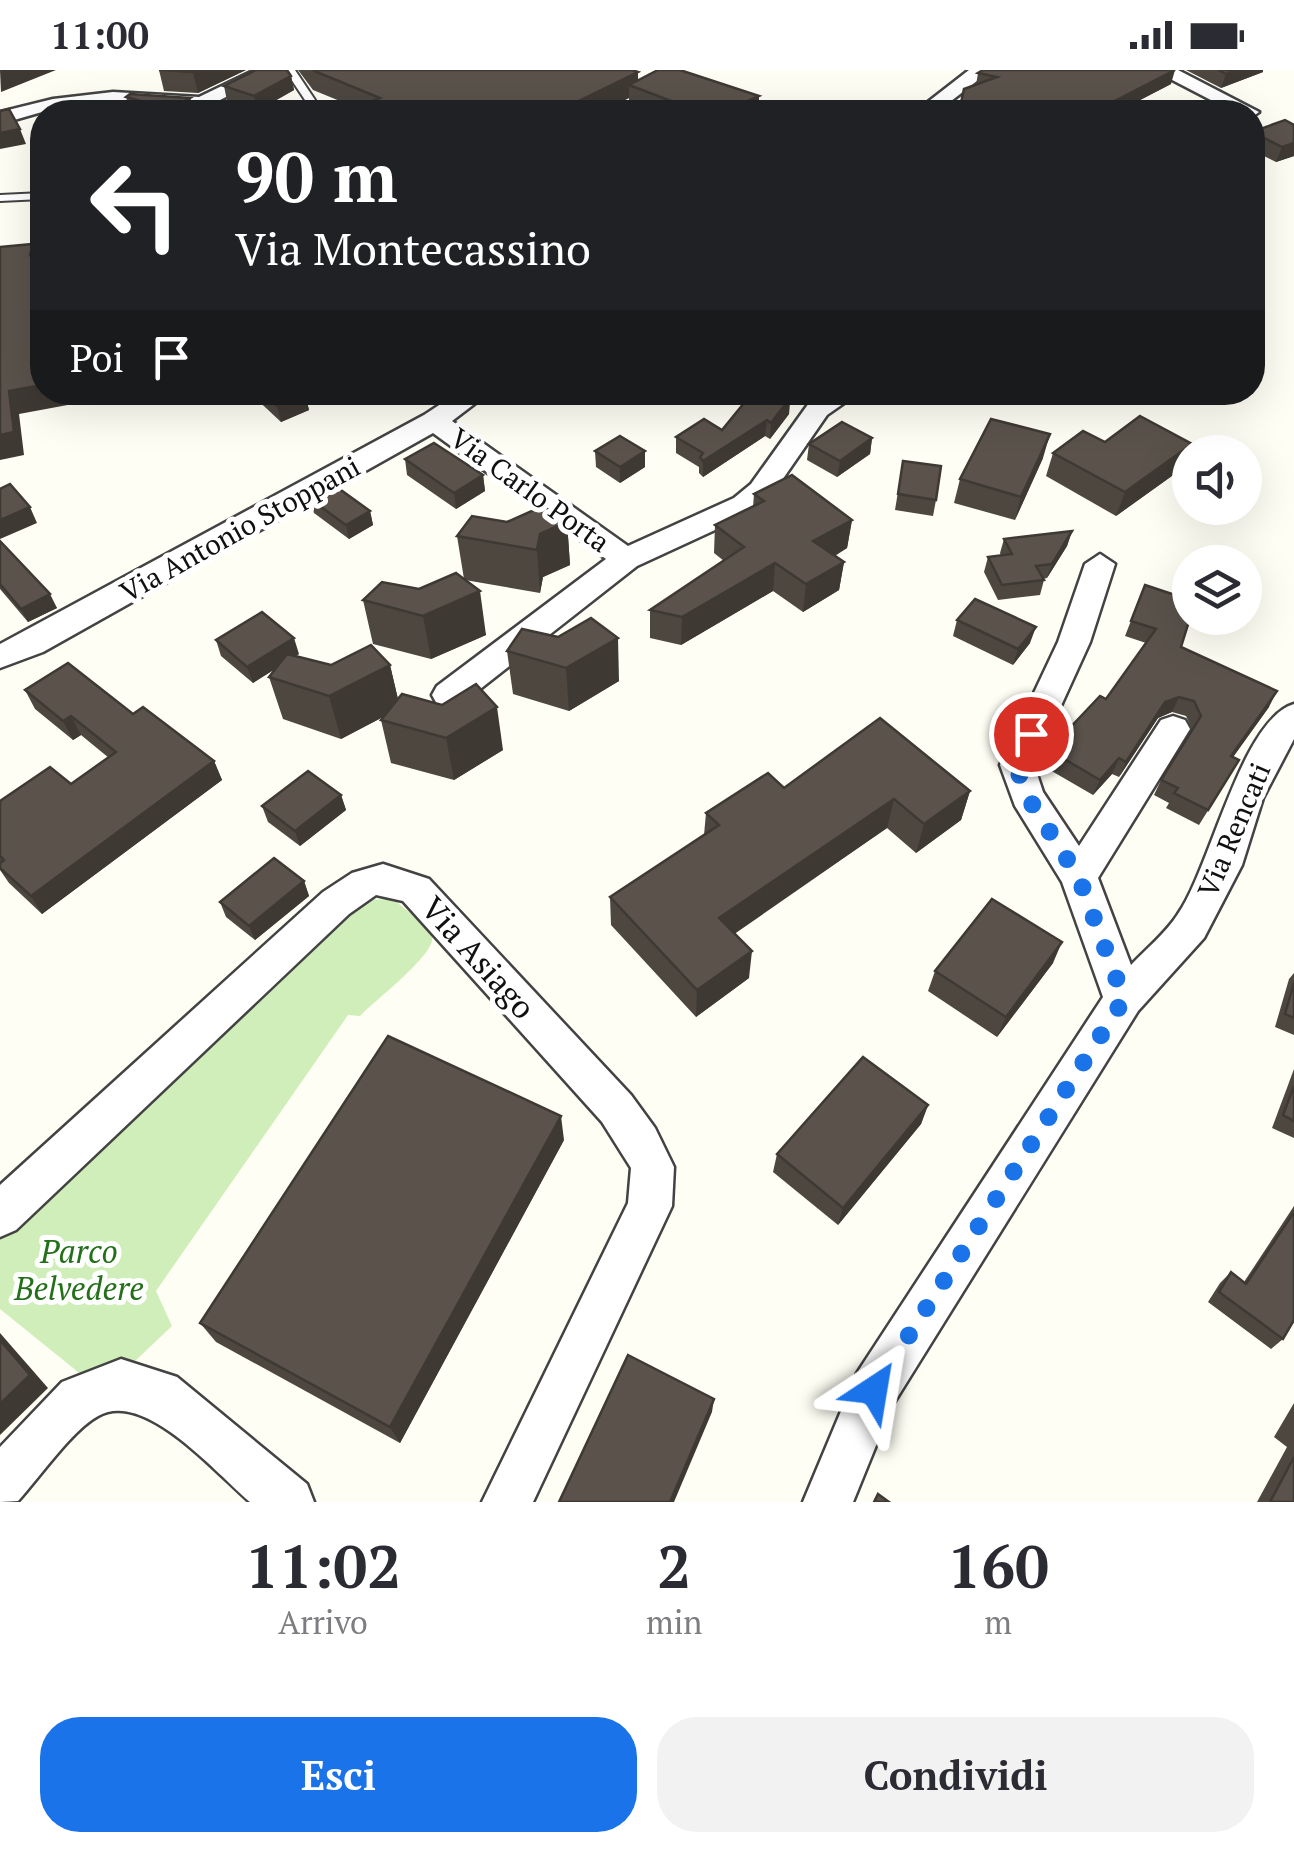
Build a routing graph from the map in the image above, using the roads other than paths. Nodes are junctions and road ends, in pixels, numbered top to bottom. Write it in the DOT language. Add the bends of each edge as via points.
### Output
graph roads {
  1 [pos="270,70"];
  2 [pos="290,70"];
  3 [pos="981,70"];
  4 [pos="1163,70"];
  5 [pos="96,100"];
  6 [pos="149,100"];
  7 [pos="208,100"];
  8 [pos="310,100"];
  9 [pos="940,100"];
  10 [pos="1223,100"];
  11 [pos="30,111"];
  12 [pos="0,118"];
  13 [pos="30,197"];
  14 [pos="0,198"];
  15 [pos="458,405"];
  16 [pos="825,405"];
  17 [pos="434,422"];
  18 [pos="626,559"];
  19 [pos="1100,564"];
  20 [pos="0,637"];
  21 [pos="32,644"];
  22 [pos="0,656"];
  23 [pos="450,695"];
  24 [pos="1294,716"];
  25 [pos="1174,729"];
  26 [pos="1079,878"];
  27 [pos="1124,999"];
  28 [pos="0,1215"];
  29 [pos="0,1483"];
  30 [pos="288,1502"];
  31 [pos="506,1502"];
  32 [pos="828,1502"];
  1 -- 7 [label="street"];
  2 -- 8 [label="lane"];
  3 -- 9 [label="street"];
  4 -- 10 [label="street"];
  5 -- 6 [label="street"];
  11 -- 12 [label="street"];
  13 -- 14 [label="lane"];
  15 -- 17 [label="street, Via Antonio Stoppani"];
  16 -- 18 [label="street, Via Carlo Porta" via="744,505"];
  17 -- 18 [label="street, Via Carlo Porta"];
  17 -- 21 [label="street, Via Antonio Stoppani"];
  18 -- 23 [label="street, Via Carlo Porta"];
  19 -- 26 [label="street" via="1074,642 1016,765 1027,796"];
  20 -- 21 [label="street"];
  21 -- 22 [label="street, Via Antonio Stoppani"];
  24 -- 27 [label="street, Via Rencati" via="1245,798 1224,865 1190,927"];
  25 -- 26 [label="street"];
  26 -- 27 [label="street"];
  27 -- 32 [label="street, Via Rencati" via="874,1390"];
  28 -- 31 [label="street, Via Asiago" via="364,881 392,878 416,890 592,1082 636,1134 653,1168 650,1206"];
  29 -- 30 [label="street" via="79,1399 121,1383 160,1394"];
}
